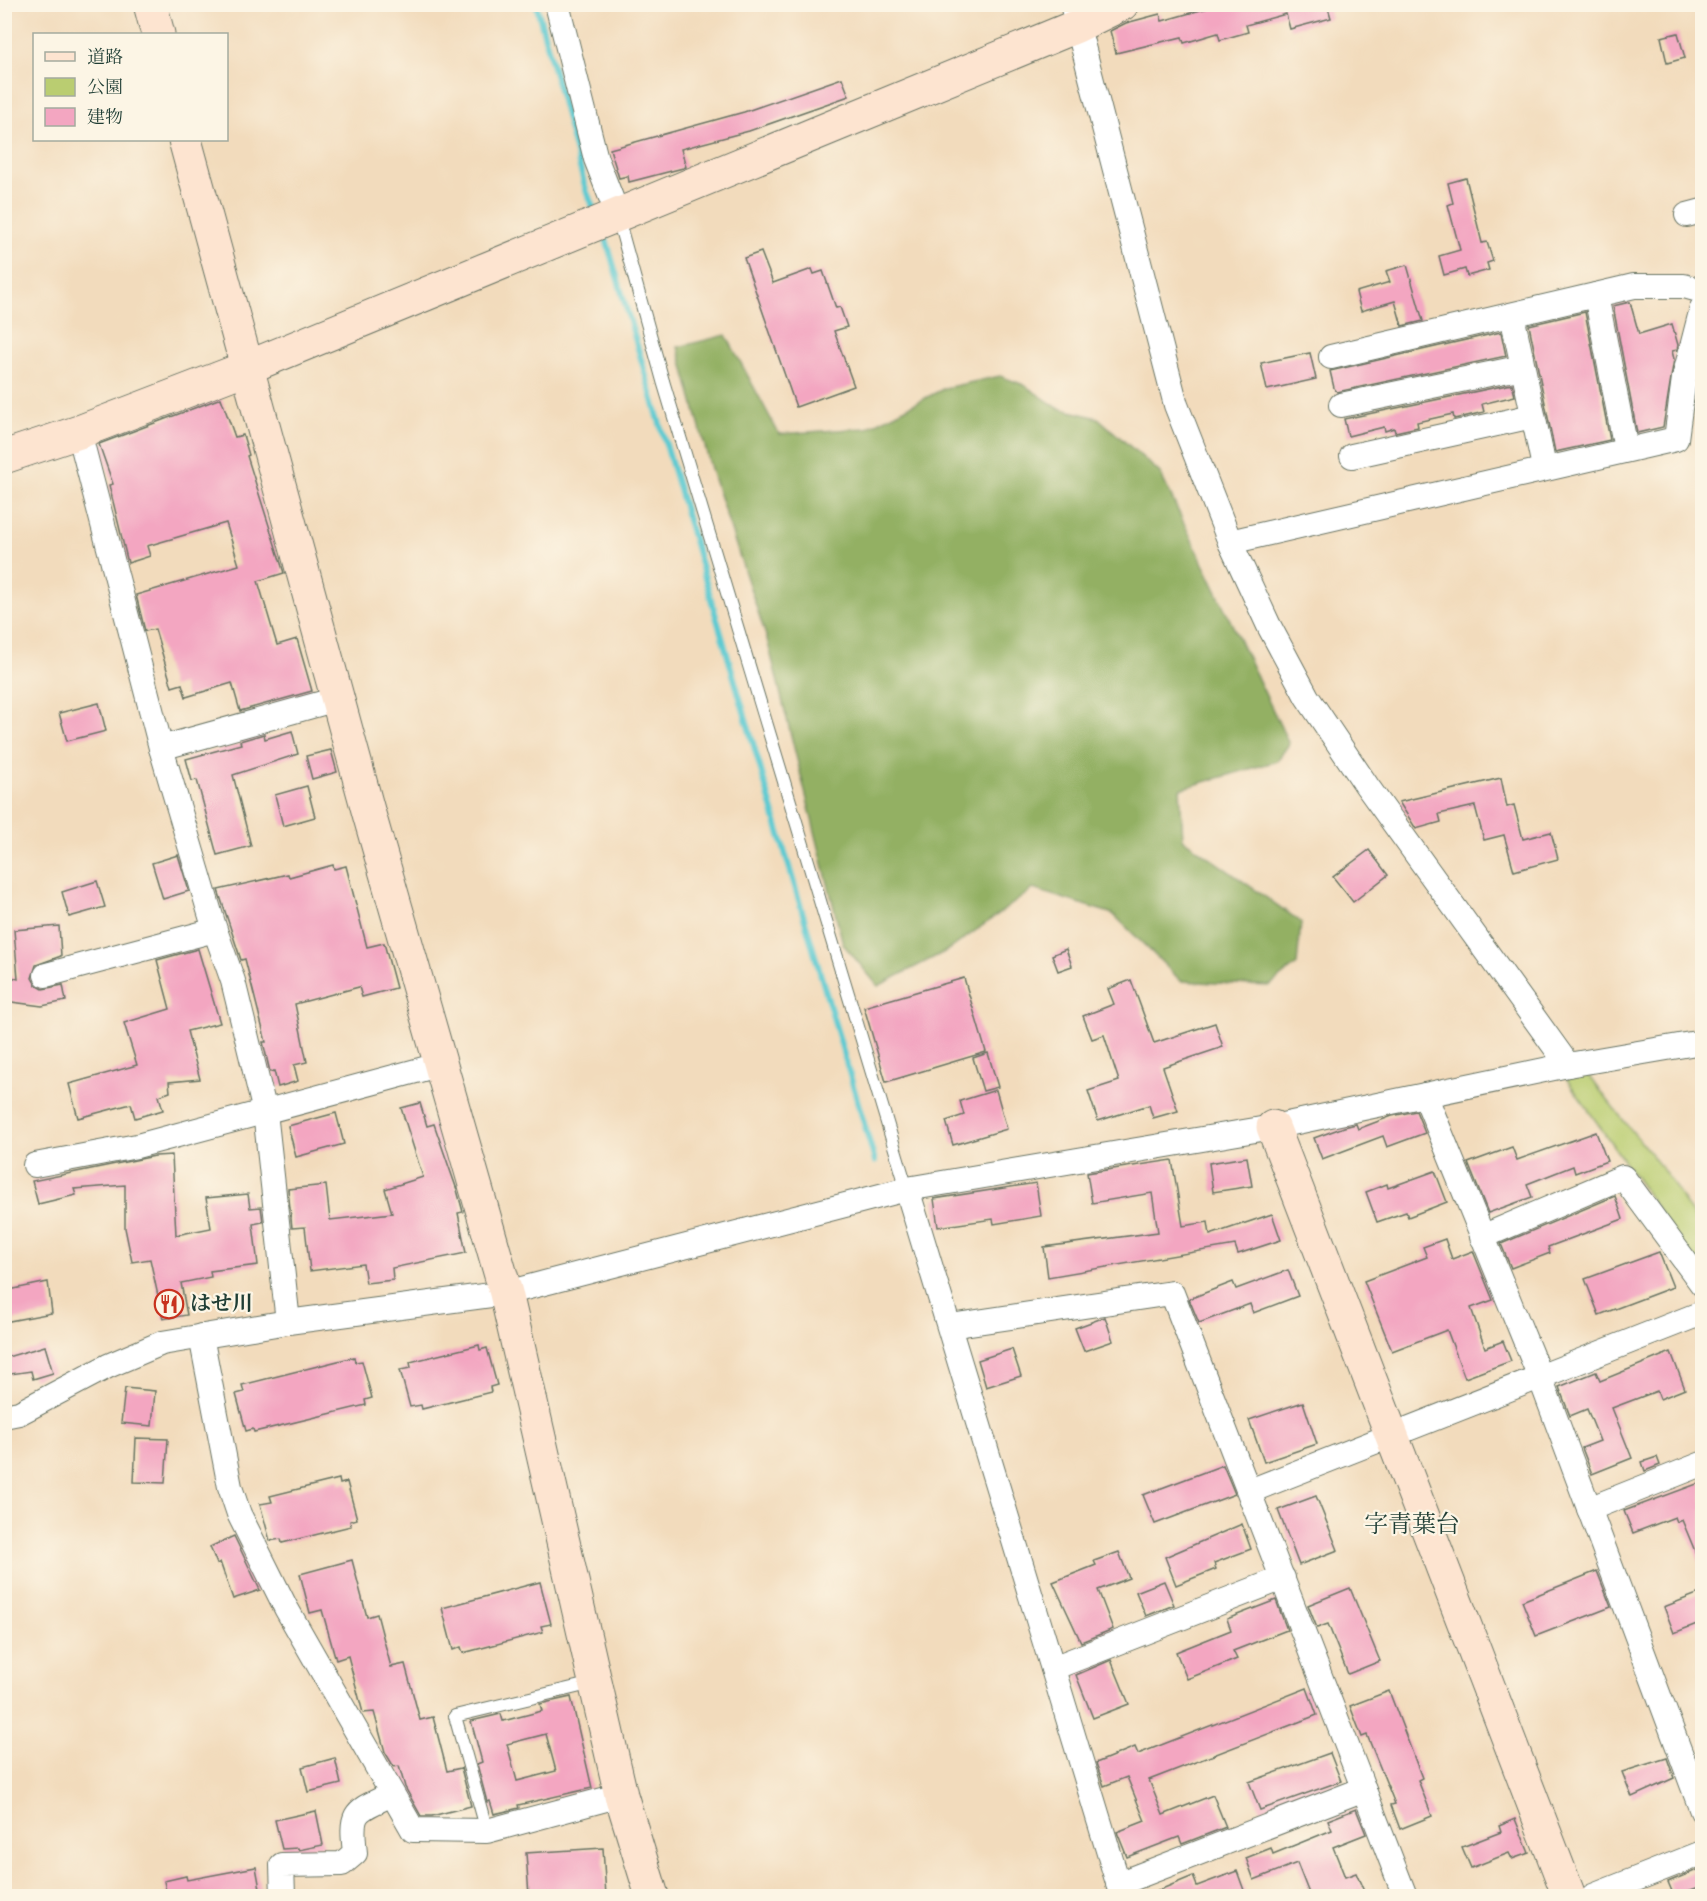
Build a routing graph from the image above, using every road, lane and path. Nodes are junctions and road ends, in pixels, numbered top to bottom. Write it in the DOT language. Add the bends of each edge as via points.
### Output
graph roads {
  1 [pos="150,4"];
  2 [pos="557,4"];
  3 [pos="1122,4"];
  4 [pos="1074,15"];
  5 [pos="158,33"];
  6 [pos="185,141"];
  7 [pos="617,213"];
  8 [pos="1702,291"];
  9 [pos="1596,295"];
  10 [pos="1702,308"];
  11 [pos="1512,315"];
  12 [pos="1331,357"];
  13 [pos="1523,367"];
  14 [pos="246,368"];
  15 [pos="1341,405"];
  16 [pos="1533,416"];
  17 [pos="79,432"];
  18 [pos="1626,449"];
  19 [pos="1352,456"];
  20 [pos="4,457"];
  21 [pos="1544,467"];
  22 [pos="1230,542"];
  23 [pos="337,699"];
  24 [pos="161,748"];
  25 [pos="215,930"];
  26 [pos="46,975"];
  27 [pos="1702,1042"];
  28 [pos="442,1064"];
  29 [pos="1568,1065"];
  30 [pos="1425,1095"];
  31 [pos="265,1112"];
  32 [pos="1273,1127"];
  33 [pos="34,1165"];
  34 [pos="907,1189"];
  35 [pos="1482,1237"];
  36 [pos="1702,1284"];
  37 [pos="506,1293"];
  38 [pos="1702,1312"];
  39 [pos="288,1322"];
  40 [pos="950,1326"];
  41 [pos="201,1336"];
  42 [pos="1540,1377"];
  43 [pos="4,1416"];
  44 [pos="1393,1435"];
  45 [pos="1702,1464"];
  46 [pos="1250,1491"];
  47 [pos="1589,1509"];
  48 [pos="1283,1578"];
  49 [pos="1053,1668"];
  50 [pos="594,1683"];
  51 [pos="1364,1789"];
  52 [pos="392,1794"];
  53 [pos="621,1795"];
  54 [pos="1702,1811"];
  55 [pos="487,1831"];
  56 [pos="1702,1852"];
  57 [pos="1120,1890"];
  58 [pos="283,1896"];
  59 [pos="652,1896"];
  60 [pos="1405,1896"];
  61 [pos="1569,1896"];
  62 [pos="1593,1896"];
  1 -- 5 [label="street"];
  2 -- 7 [label="street" via="597,159"];
  3 -- 4 [label="street"];
  4 -- 7 [label="street"];
  4 -- 22 [label="street" via="1176,405"];
  6 -- 14 [label="street"];
  7 -- 14 [label="street"];
  7 -- 34 [label="lane" via="663,381"];
  8 -- 9 [label="street" via="1658,284"];
  9 -- 11 [label="street"];
  9 -- 18 [label="street"];
  10 -- 18 [label="street" via="1684,378 1676,439"];
  11 -- 12 [label="street"];
  11 -- 13 [label="street"];
  13 -- 15 [label="street"];
  13 -- 16 [label="street"];
  14 -- 17 [label="street"];
  14 -- 23 [label="street"];
  16 -- 19 [label="street"];
  16 -- 21 [label="street"];
  17 -- 20 [label="street"];
  17 -- 24 [label="street"];
  18 -- 21 [label="street"];
  21 -- 22 [label="street"];
  22 -- 29 [label="street" via="1307,697"];
  23 -- 24 [label="street"];
  23 -- 28 [label="street"];
  24 -- 25 [label="street"];
  25 -- 26 [label="street"];
  25 -- 31 [label="street" via="233,981"];
  27 -- 29 [label="street"];
  28 -- 31 [label="street"];
  28 -- 37 [label="street"];
  29 -- 30 [label="street"];
  30 -- 32 [label="street"];
  30 -- 35 [label="street"];
  31 -- 33 [label="street" via="137,1146"];
  31 -- 39 [label="street"];
  32 -- 34 [label="street"];
  32 -- 44 [label="street"];
  34 -- 37 [label="street"];
  34 -- 40 [label="street"];
  35 -- 36 [label="street" via="1623,1177"];
  35 -- 42 [label="street"];
  37 -- 39 [label="street"];
  37 -- 50 [label="street"];
  38 -- 42 [label="street"];
  39 -- 41 [label="street"];
  40 -- 46 [label="street" via="1172,1293"];
  40 -- 49 [label="street"];
  41 -- 43 [label="street" via="162,1343 108,1366 20,1413"];
  41 -- 52 [label="street" via="230,1487 239,1514 286,1608"];
  42 -- 44 [label="street"];
  42 -- 47 [label="street"];
  44 -- 46 [label="street"];
  44 -- 61 [label="street"];
  45 -- 47 [label="street"];
  46 -- 48 [label="street"];
  47 -- 54 [label="street"];
  48 -- 49 [label="street"];
  48 -- 51 [label="street"];
  49 -- 57 [label="street"];
  50 -- 53 [label="street"];
  50 -- 55 [label="lane" via="455,1716"];
  51 -- 57 [label="street"];
  51 -- 60 [label="street"];
  52 -- 55 [label="street" via="413,1830"];
  52 -- 58 [label="street" via="361,1809 352,1825 355,1853 342,1863 282,1865"];
  53 -- 55 [label="street"];
  53 -- 59 [label="street"];
  56 -- 62 [label="street"];
}
